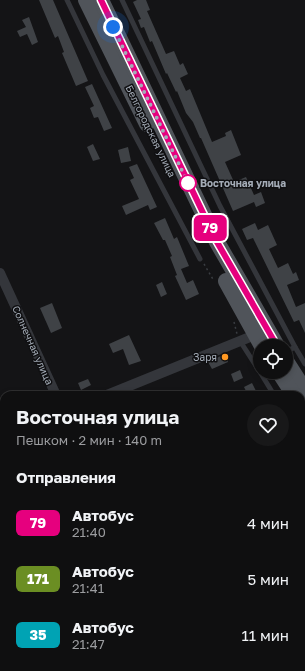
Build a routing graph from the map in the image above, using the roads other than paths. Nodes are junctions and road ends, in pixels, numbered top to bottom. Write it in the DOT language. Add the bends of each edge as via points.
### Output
graph roads {
  1 [pos="67,0"];
  2 [pos="86,0"];
  3 [pos="101,0"];
  4 [pos="122,0"];
  5 [pos="200,259"];
  6 [pos="0,273"];
  7 [pos="256,337"];
  8 [pos="295,347"];
  9 [pos="305,364"];
  10 [pos="293,372"];
  11 [pos="264,379"];
  12 [pos="284,379"];
  13 [pos="54,391"];
  14 [pos="117,391"];
  15 [pos="272,391"];
  16 [pos="291,391"];
  17 [pos="305,391"];
  1 -- 5 [label="lane" via="103,75"];
  2 -- 7 [label="main road, Белгородская улица" via="194,219"];
  3 -- 7 [label="main road, Белгородская улица" via="217,242"];
  4 -- 8 [label="lane" via="220,206"];
  6 -- 13 [label="street, Солнечная улица"];
  7 -- 14 [label="street"];
  8 -- 9 [label="lane"];
  10 -- 17 [label="main road"];
  11 -- 15 [label="lane"];
  12 -- 16 [label="main road"];
}
